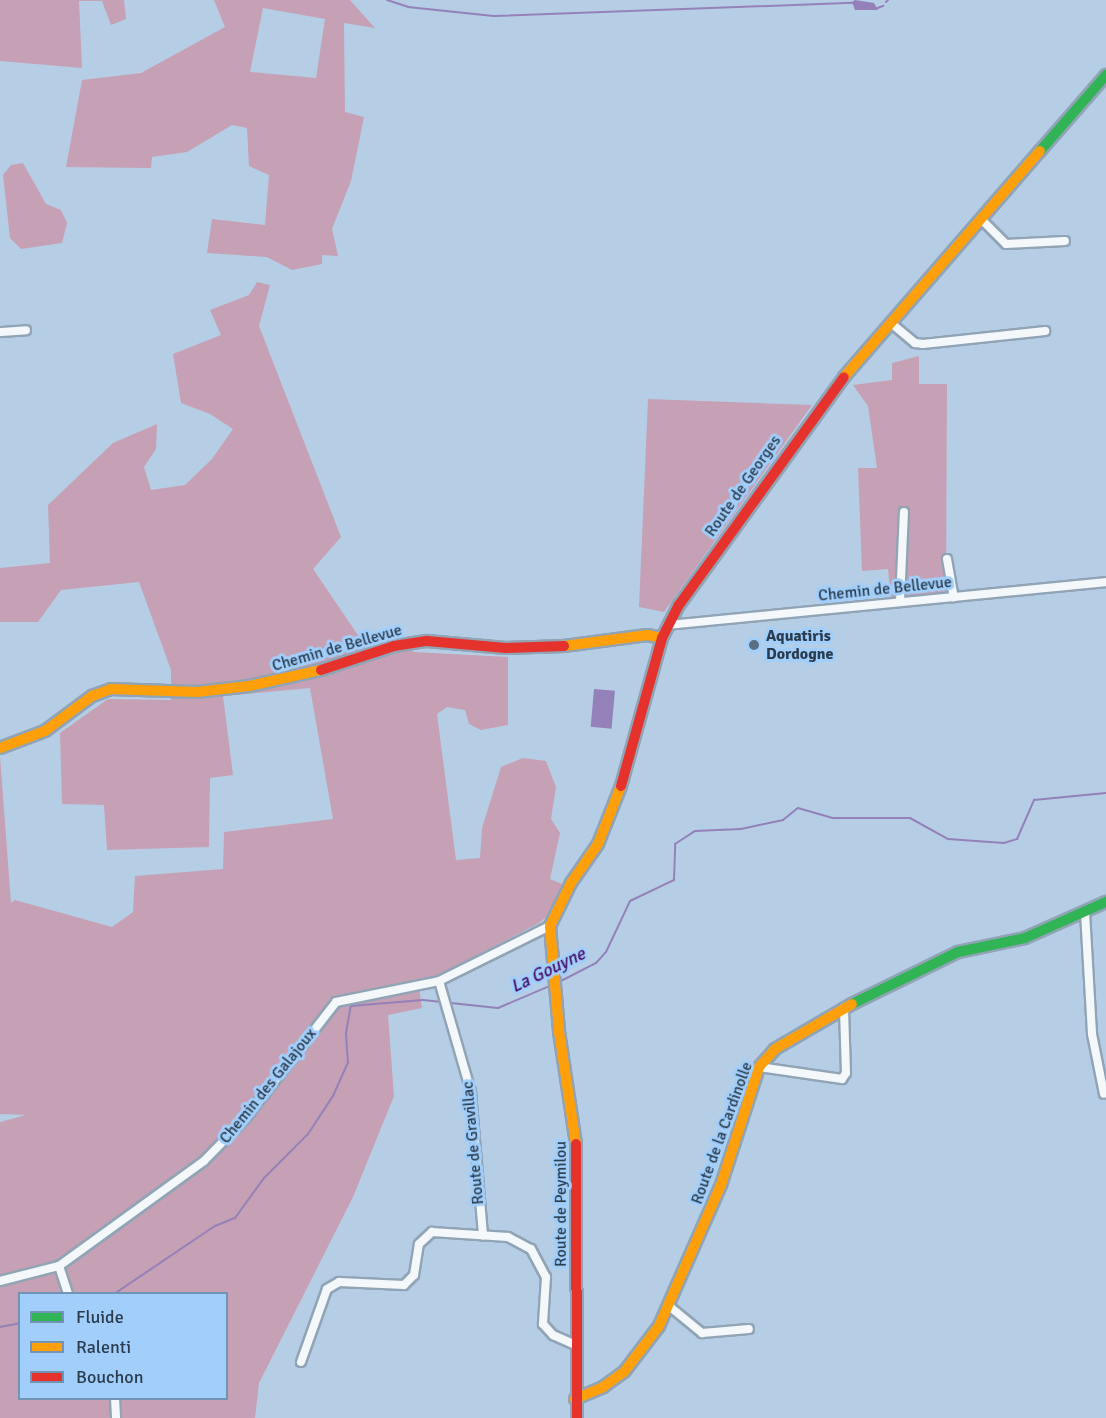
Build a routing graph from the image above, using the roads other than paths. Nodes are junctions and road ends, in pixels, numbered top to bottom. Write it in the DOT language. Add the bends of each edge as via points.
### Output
graph roads {
  1 [pos="1106,75"];
  2 [pos="981,219"];
  3 [pos="1065,241"];
  4 [pos="891,323"];
  5 [pos="26,330"];
  6 [pos="1044,331"];
  7 [pos="0,332"];
  8 [pos="904,512"];
  9 [pos="947,559"];
  10 [pos="1106,582"];
  11 [pos="954,597"];
  12 [pos="900,602"];
  13 [pos="668,625"];
  14 [pos="662,638"];
  15 [pos="0,748"];
  16 [pos="1106,903"];
  17 [pos="1085,912"];
  18 [pos="550,926"];
  19 [pos="439,981"];
  20 [pos="554,991"];
  21 [pos="844,1008"];
  22 [pos="759,1067"];
  23 [pos="1104,1094"];
  24 [pos="483,1236"];
  25 [pos="60,1266"];
  26 [pos="0,1281"];
  27 [pos="68,1292"];
  28 [pos="669,1306"];
  29 [pos="749,1329"];
  30 [pos="575,1345"];
  31 [pos="301,1362"];
  32 [pos="575,1399"];
  33 [pos="116,1400"];
  34 [pos="116,1418"];
  35 [pos="576,1418"];
  1 -- 2 [label="street, Route de Georges"];
  2 -- 3 [label="street" via="1006,244"];
  2 -- 4 [label="street, Route de Georges"];
  4 -- 6 [label="street" via="915,343 923,344"];
  4 -- 13 [label="street, Route de Georges" via="794,439"];
  5 -- 7 [label="street"];
  8 -- 12 [label="street"];
  9 -- 11 [label="street"];
  10 -- 11 [label="street, Chemin de Bellevue"];
  11 -- 12 [label="street, Chemin de Bellevue"];
  12 -- 13 [label="street, Chemin de Bellevue"];
  13 -- 14 [label="street, Route de Georges"];
  14 -- 15 [label="street, Chemin de Bellevue" via="647,635 506,648 426,641 394,646 308,675 249,686 197,692 111,689 92,696 45,731"];
  14 -- 18 [label="street, Route de Georges" via="616,802 598,844 571,883"];
  16 -- 17 [label="street, Route de la Cardinolle"];
  17 -- 21 [label="street, Route de la Cardinolle" via="1025,938 958,952"];
  17 -- 23 [label="street" via="1092,1034"];
  18 -- 19 [label="street, Chemin des Galajoux"];
  18 -- 20 [label="street, Route de Georges"];
  19 -- 24 [label="street, Route de Gravillac" via="471,1092"];
  19 -- 25 [label="street, Chemin des Galajoux" via="336,1002 238,1127 204,1161"];
  20 -- 30 [label="street, Route de Peymilou" via="578,1155"];
  21 -- 22 [label="street, Route de la Cardinolle" via="775,1049"];
  21 -- 22 [label="street" via="846,1073 842,1079"];
  22 -- 28 [label="street, Route de la Cardinolle" via="721,1185"];
  24 -- 30 [label="street" via="508,1237 531,1249 546,1277 543,1324 553,1335"];
  24 -- 31 [label="street" via="435,1232 427,1235 416,1251 414,1275 404,1285 333,1284 318,1309"];
  25 -- 26 [label="street, Chemin des Galajoux"];
  25 -- 27 [label="street"];
  28 -- 29 [label="street" via="702,1333"];
  28 -- 32 [label="street, Route de la Cardinolle" via="624,1372 603,1387"];
  30 -- 32 [label="street, Route de Peymilou"];
  32 -- 35 [label="street, Route de Peymilou"];
  33 -- 34 [label="street"];
}
